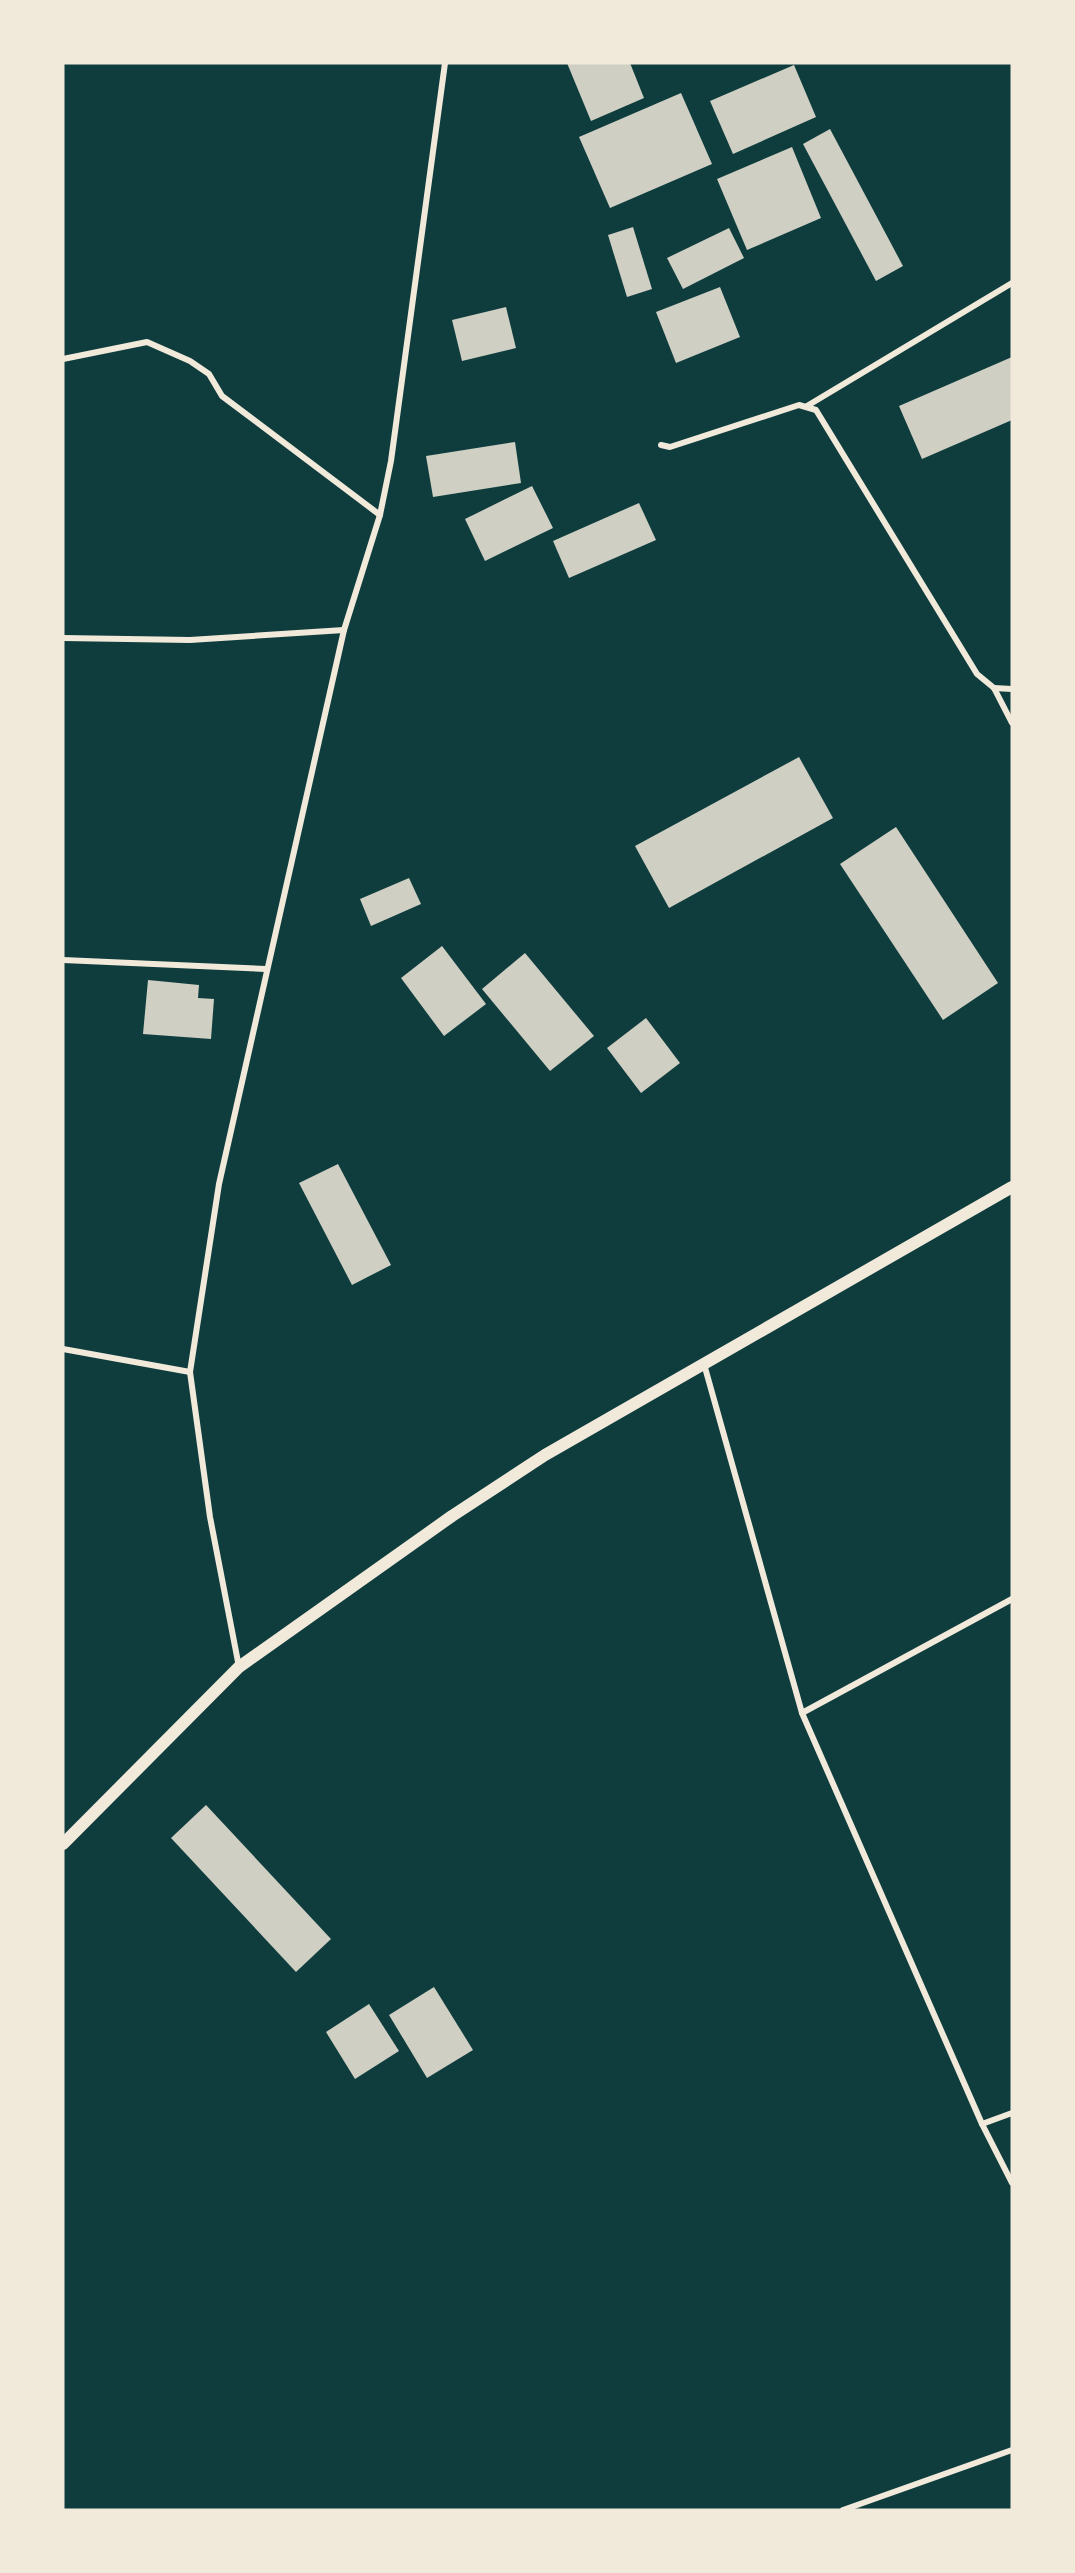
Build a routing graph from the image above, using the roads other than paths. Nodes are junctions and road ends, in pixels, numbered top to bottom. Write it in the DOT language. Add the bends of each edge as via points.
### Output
graph roads {
  1 [pos="445,63"];
  2 [pos="1012,283"];
  3 [pos="63,359"];
  4 [pos="807,406"];
  5 [pos="662,445"];
  6 [pos="380,515"];
  7 [pos="344,630"];
  8 [pos="63,638"];
  9 [pos="994,688"];
  10 [pos="1012,689"];
  11 [pos="1012,723"];
  12 [pos="63,960"];
  13 [pos="266,969"];
  14 [pos="1012,1188"];
  15 [pos="63,1350"];
  16 [pos="704,1363"];
  17 [pos="190,1372"];
  18 [pos="1012,1599"];
  19 [pos="239,1668"];
  20 [pos="802,1713"];
  21 [pos="63,1844"];
  22 [pos="1012,2113"];
  23 [pos="982,2124"];
  24 [pos="1012,2183"];
  25 [pos="1012,2450"];
  26 [pos="843,2510"];
  1 -- 6 [label="street" via="391,461"];
  2 -- 4 [label="street"];
  3 -- 6 [label="street" via="147,342 190,361 209,374 222,396"];
  4 -- 5 [label="street" via="799,405 670,447"];
  4 -- 9 [label="street" via="816,410 977,674"];
  6 -- 7 [label="street"];
  7 -- 8 [label="street" via="190,640"];
  7 -- 13 [label="street"];
  9 -- 10 [label="street"];
  9 -- 11 [label="street"];
  12 -- 13 [label="street"];
  13 -- 17 [label="street" via="219,1184"];
  14 -- 16 [label="main road"];
  15 -- 17 [label="street"];
  16 -- 19 [label="main road" via="545,1455 470,1504"];
  16 -- 20 [label="street"];
  17 -- 19 [label="street" via="210,1516"];
  18 -- 20 [label="street"];
  19 -- 21 [label="main road"];
  20 -- 23 [label="street"];
  22 -- 23 [label="street"];
  23 -- 24 [label="street"];
  25 -- 26 [label="street"];
}
